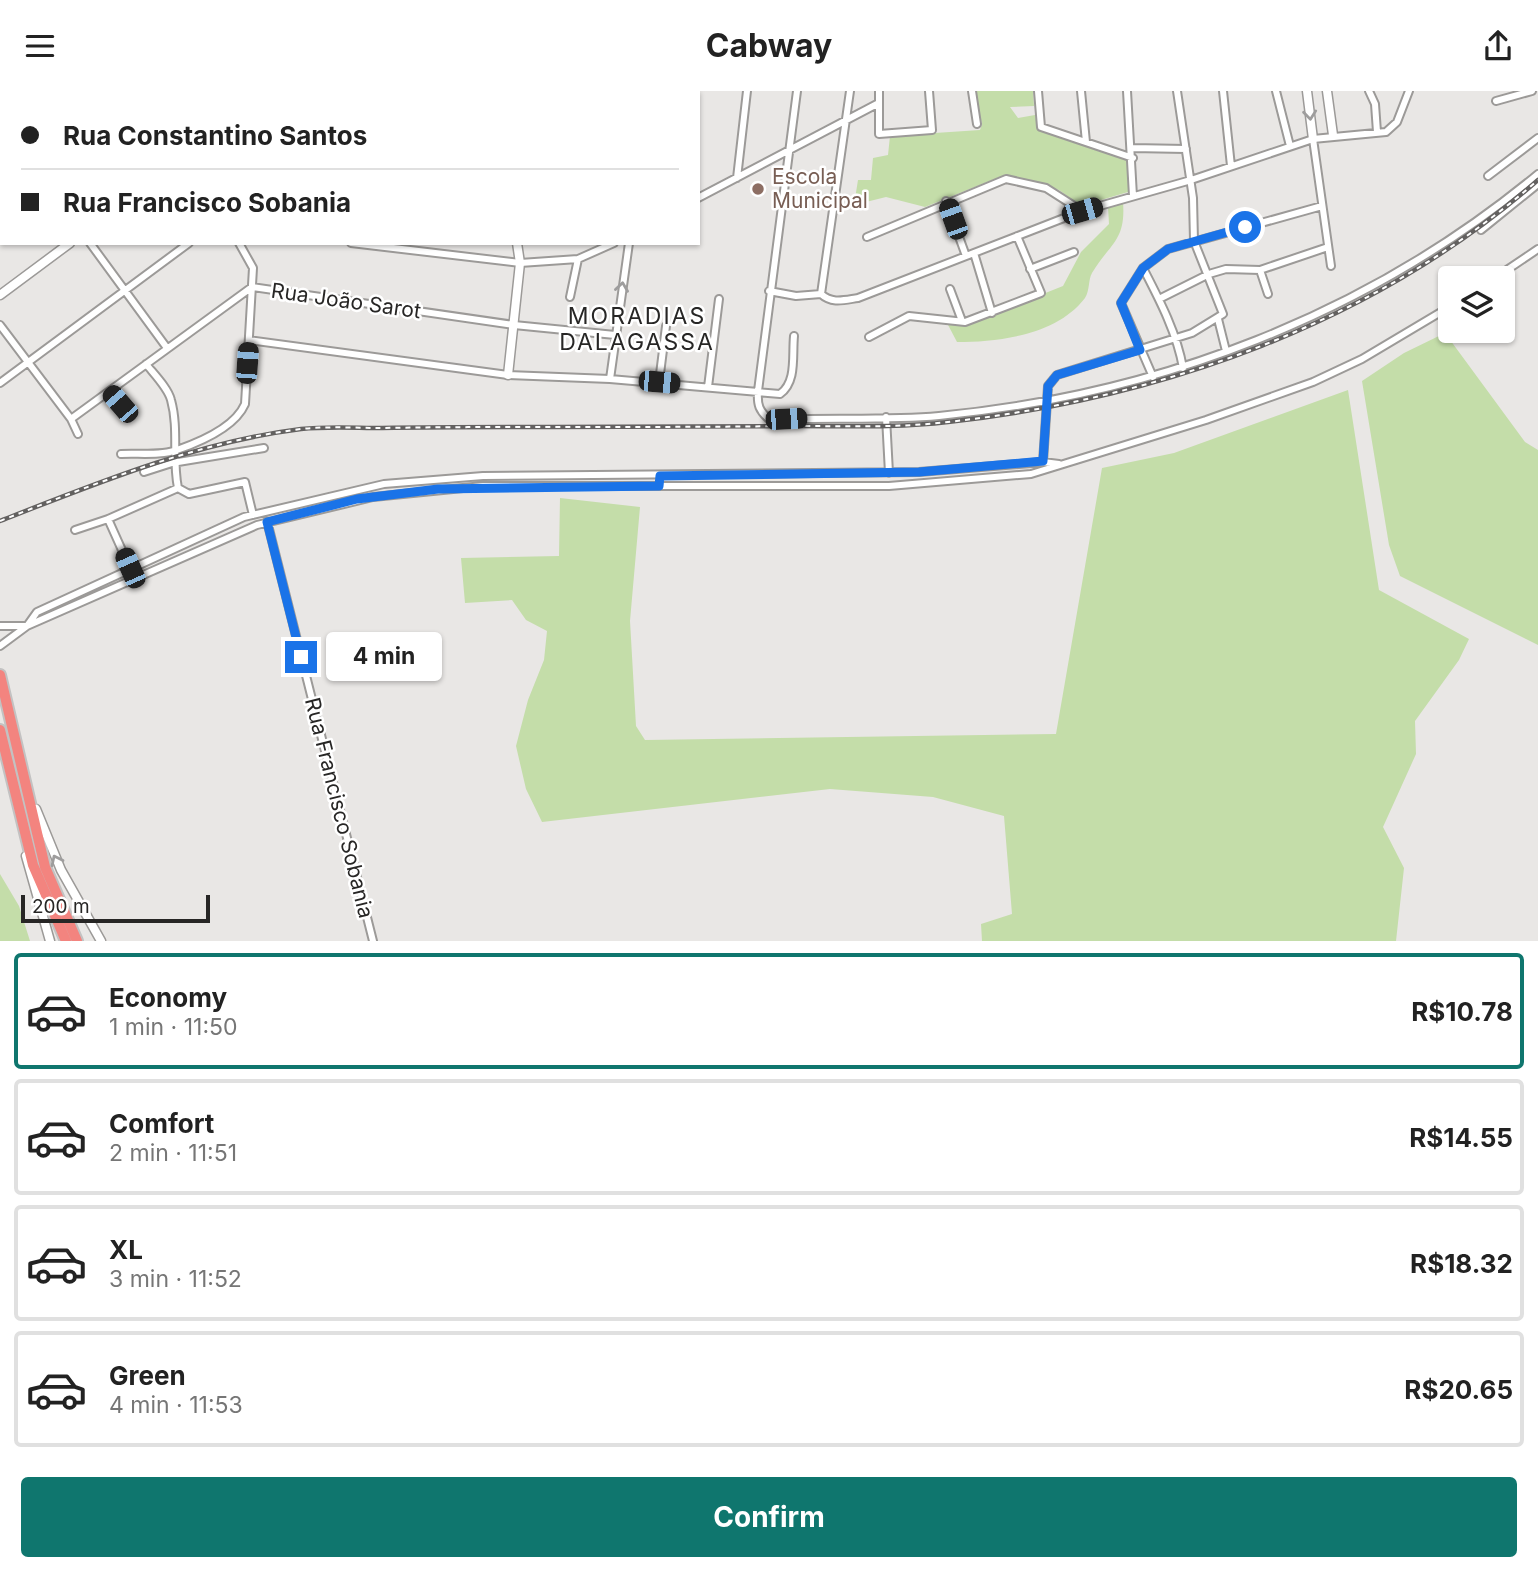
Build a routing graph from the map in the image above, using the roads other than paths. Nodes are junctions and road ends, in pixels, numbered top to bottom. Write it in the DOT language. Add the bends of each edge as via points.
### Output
graph roads {
  1 [pos="747,91"];
  2 [pos="797,91"];
  3 [pos="850,91"];
  4 [pos="879,91"];
  5 [pos="929,91"];
  6 [pos="972,91"];
  7 [pos="1038,91"];
  8 [pos="1080,91"];
  9 [pos="1127,91"];
  10 [pos="1177,91"];
  11 [pos="1223,91"];
  12 [pos="1276,91"];
  13 [pos="1307,91"];
  14 [pos="1328,91"];
  15 [pos="1369,91"];
  16 [pos="1409,91"];
  17 [pos="1532,91"];
  18 [pos="1504,95"];
  19 [pos="1496,101"];
  20 [pos="877,104"];
  21 [pos="846,120"];
  22 [pos="977,124"];
  23 [pos="1377,132"];
  24 [pos="1333,135"];
  25 [pos="1538,138"];
  26 [pos="1313,139"];
  27 [pos="1086,142"];
  28 [pos="1290,146"];
  29 [pos="1132,148"];
  30 [pos="790,149"];
  31 [pos="1186,149"];
  32 [pos="1133,158"];
  33 [pos="1231,166"];
  34 [pos="1538,174"];
  35 [pos="1488,176"];
  36 [pos="737,178"];
  37 [pos="1191,180"];
  38 [pos="1538,184"];
  39 [pos="1133,196"];
  40 [pos="700,197"];
  41 [pos="946,201"];
  42 [pos="1322,206"];
  43 [pos="1082,211"];
  44 [pos="1481,230"];
  45 [pos="1017,236"];
  46 [pos="867,237"];
  47 [pos="1194,241"];
  48 [pos="67,245"];
  49 [pos="91,245"];
  50 [pos="186,245"];
  51 [pos="240,245"];
  52 [pos="368,245"];
  53 [pos="517,245"];
  54 [pos="609,245"];
  55 [pos="629,245"];
  56 [pos="1328,247"];
  57 [pos="1538,249"];
  58 [pos="1074,252"];
  59 [pos="974,253"];
  60 [pos="966,256"];
  61 [pos="578,259"];
  62 [pos="520,263"];
  63 [pos="1331,265"];
  64 [pos="1513,266"];
  65 [pos="1143,268"];
  66 [pos="1030,269"];
  67 [pos="1260,270"];
  68 [pos="1209,274"];
  69 [pos="252,287"];
  70 [pos="950,289"];
  71 [pos="123,290"];
  72 [pos="769,291"];
  73 [pos="821,294"];
  74 [pos="1268,294"];
  75 [pos="0,295"];
  76 [pos="570,297"];
  77 [pos="719,299"];
  78 [pos="1159,299"];
  79 [pos="992,313"];
  80 [pos="1438,314"];
  81 [pos="1218,319"];
  82 [pos="962,321"];
  83 [pos="0,325"];
  84 [pos="514,325"];
  85 [pos="666,326"];
  86 [pos="615,335"];
  87 [pos="794,336"];
  88 [pos="869,337"];
  89 [pos="1174,339"];
  90 [pos="249,340"];
  91 [pos="167,348"];
  92 [pos="1140,350"];
  93 [pos="1226,351"];
  94 [pos="28,361"];
  95 [pos="146,364"];
  96 [pos="1182,369"];
  97 [pos="508,375"];
  98 [pos="1153,377"];
  99 [pos="610,379"];
  100 [pos="659,382"];
  101 [pos="0,383"];
  102 [pos="708,387"];
  103 [pos="758,391"];
  104 [pos="110,392"];
  105 [pos="1048,401"];
  106 [pos="131,416"];
  107 [pos="886,417"];
  108 [pos="71,419"];
  109 [pos="78,434"];
  110 [pos="264,448"];
  111 [pos="175,451"];
  112 [pos="121,454"];
  113 [pos="1043,461"];
  114 [pos="173,463"];
  115 [pos="1063,465"];
  116 [pos="144,472"];
  117 [pos="889,473"];
  118 [pos="483,476"];
  119 [pos="629,476"];
  120 [pos="660,476"];
  121 [pos="461,477"];
  122 [pos="419,480"];
  123 [pos="483,486"];
  124 [pos="629,486"];
  125 [pos="659,486"];
  126 [pos="461,487"];
  127 [pos="178,488"];
  128 [pos="355,489"];
  129 [pos="421,491"];
  130 [pos="357,499"];
  131 [pos="289,506"];
  132 [pos="264,512"];
  133 [pos="253,515"];
  134 [pos="291,516"];
  135 [pos="108,519"];
  136 [pos="267,522"];
  137 [pos="75,530"];
  138 [pos="173,548"];
  139 [pos="177,558"];
  140 [pos="130,568"];
  141 [pos="94,585"];
  142 [pos="97,594"];
  143 [pos="0,626"];
  144 [pos="27,627"];
  145 [pos="0,646"];
  146 [pos="0,675"];
  147 [pos="0,730"];
  148 [pos="25,780"];
  149 [pos="18,804"];
  150 [pos="50,941"];
  151 [pos="66,941"];
  152 [pos="77,941"];
  153 [pos="101,941"];
  154 [pos="373,941"];
  1 -- 36 [label="street"];
  2 -- 30 [label="street"];
  3 -- 21 [label="street"];
  4 -- 20 [label="street"];
  5 -- 20 [label="street" via="932,130 878,134"];
  6 -- 22 [label="street"];
  7 -- 27 [label="street" via="1041,127"];
  8 -- 27 [label="street"];
  9 -- 29 [label="street"];
  10 -- 31 [label="street"];
  11 -- 33 [label="street"];
  12 -- 28 [label="street"];
  13 -- 26 [label="main road, one-way"];
  14 -- 24 [label="main road"];
  15 -- 23 [label="street"];
  16 -- 23 [label="street" via="1394,127"];
  17 -- 18 [label="street"];
  18 -- 19 [label="street"];
  20 -- 21 [label="street"];
  21 -- 30 [label="street"];
  21 -- 73 [label="street"];
  23 -- 24 [label="street"];
  24 -- 26 [label="street"];
  25 -- 35 [label="street"];
  26 -- 28 [label="street"];
  26 -- 42 [label="street"];
  27 -- 32 [label="street"];
  28 -- 33 [label="street"];
  29 -- 31 [label="street"];
  29 -- 32 [label="street"];
  30 -- 36 [label="street"];
  30 -- 72 [label="street"];
  31 -- 37 [label="street"];
  32 -- 39 [label="street"];
  33 -- 37 [label="street"];
  34 -- 93 [label="street" via="1398,271 1315,317"];
  36 -- 40 [label="street"];
  37 -- 39 [label="street"];
  37 -- 47 [label="street"];
  38 -- 44 [label="street"];
  39 -- 43 [label="street"];
  41 -- 43 [label="street" via="1006,179 1046,188"];
  41 -- 46 [label="street"];
  41 -- 60 [label="street"];
  42 -- 47 [label="street"];
  42 -- 56 [label="street"];
  43 -- 45 [label="street"];
  45 -- 59 [label="street"];
  45 -- 66 [label="street"];
  47 -- 65 [label="street" via="1168,249"];
  47 -- 68 [label="street"];
  48 -- 75 [label="main road"];
  49 -- 71 [label="street"];
  50 -- 71 [label="street"];
  51 -- 69 [label="street" via="253,268"];
  52 -- 62 [label="street"];
  53 -- 62 [label="main road"];
  54 -- 61 [label="street"];
  86 -- 55 [label="street, one-way"];
  56 -- 63 [label="street"];
  56 -- 67 [label="street"];
  57 -- 64 [label="street"];
  58 -- 66 [label="street"];
  59 -- 60 [label="street"];
  59 -- 79 [label="street"];
  60 -- 73 [label="street" via="858,297 827,300"];
  61 -- 62 [label="street"];
  61 -- 76 [label="street"];
  62 -- 84 [label="main road"];
  65 -- 78 [label="street"];
  65 -- 92 [label="street" via="1121,303"];
  66 -- 79 [label="street" via="1041,293"];
  67 -- 68 [label="street" via="1226,269"];
  67 -- 74 [label="street"];
  68 -- 78 [label="street"];
  68 -- 81 [label="street" via="1223,312"];
  69 -- 84 [label="street, Rua João Sarot"];
  69 -- 90 [label="street"];
  69 -- 91 [label="street, Rua João Sarot"];
  70 -- 82 [label="street"];
  71 -- 91 [label="street"];
  71 -- 94 [label="street"];
  72 -- 73 [label="street"];
  72 -- 103 [label="street"];
  77 -- 102 [label="street"];
  78 -- 89 [label="street"];
  79 -- 82 [label="street"];
  80 -- 115 [label="street" via="1362,359 1312,382"];
  81 -- 89 [label="street"];
  81 -- 93 [label="street"];
  82 -- 88 [label="street" via="909,316"];
  83 -- 94 [label="street"];
  84 -- 86 [label="street, Rua João Sarot"];
  84 -- 97 [label="main road"];
  85 -- 100 [label="street"];
  86 -- 99 [label="street"];
  87 -- 103 [label="street" via="793,378 788,388 780,394"];
  89 -- 92 [label="street"];
  89 -- 96 [label="street"];
  90 -- 97 [label="street"];
  90 -- 111 [label="street" via="245,404 237,418"];
  91 -- 95 [label="street, Rua João Sarot"];
  92 -- 98 [label="street"];
  92 -- 105 [label="street" via="1057,375 1048,386"];
  93 -- 96 [label="street"];
  94 -- 101 [label="street"];
  94 -- 108 [label="street"];
  95 -- 104 [label="street, Rua João Sarot"];
  95 -- 111 [label="street" via="171,400"];
  96 -- 98 [label="street"];
  97 -- 99 [label="street"];
  98 -- 105 [label="street"];
  99 -- 100 [label="street"];
  100 -- 102 [label="street"];
  102 -- 103 [label="street"];
  103 -- 107 [label="street" via="757,403 770,420"];
  104 -- 106 [label="street"];
  104 -- 108 [label="street, Rua João Sarot"];
  105 -- 107 [label="street" via="936,416"];
  105 -- 113 [label="street"];
  107 -- 117 [label="street"];
  108 -- 109 [label="street"];
  110 -- 114 [label="street"];
  111 -- 112 [label="street"];
  111 -- 114 [label="street"];
  113 -- 115 [label="street"];
  113 -- 117 [label="street"];
  114 -- 116 [label="street"];
  114 -- 127 [label="street"];
  115 -- 125 [label="street" via="1031,474 927,485"];
  117 -- 120 [label="street"];
  118 -- 119 [label="street"];
  118 -- 121 [label="street"];
  118 -- 123 [label="street"];
  119 -- 120 [label="street"];
  119 -- 124 [label="street"];
  120 -- 125 [label="street"];
  121 -- 122 [label="street"];
  121 -- 126 [label="street"];
  122 -- 128 [label="street"];
  122 -- 129 [label="street"];
  123 -- 124 [label="street"];
  123 -- 126 [label="street"];
  124 -- 125 [label="street"];
  126 -- 129 [label="street"];
  127 -- 133 [label="street" via="189,494 245,482"];
  127 -- 135 [label="street"];
  128 -- 130 [label="street"];
  128 -- 131 [label="street"];
  129 -- 130 [label="street"];
  130 -- 134 [label="street"];
  131 -- 132 [label="street"];
  131 -- 134 [label="street"];
  132 -- 133 [label="street"];
  132 -- 136 [label="street, Rua Francisco Sobania"];
  133 -- 138 [label="street"];
  134 -- 136 [label="street"];
  135 -- 137 [label="street"];
  135 -- 140 [label="street"];
  136 -- 139 [label="street"];
  136 -- 154 [label="street, Rua Francisco Sobania"];
  138 -- 139 [label="street"];
  138 -- 140 [label="street"];
  139 -- 142 [label="street"];
  140 -- 141 [label="street"];
  141 -- 142 [label="street"];
  141 -- 144 [label="street" via="37,612"];
  142 -- 144 [label="street"];
  143 -- 144 [label="street"];
  144 -- 145 [label="street"];
  146 -- 148 [label="highway"];
  147 -- 149 [label="highway"];
  148 -- 152 [label="highway" via="47,874"];
  153 -- 148 [label="main road, one-way" via="54,854"];
  149 -- 150 [label="main road" via="36,901"];
  149 -- 151 [label="highway" via="40,884"];
}
